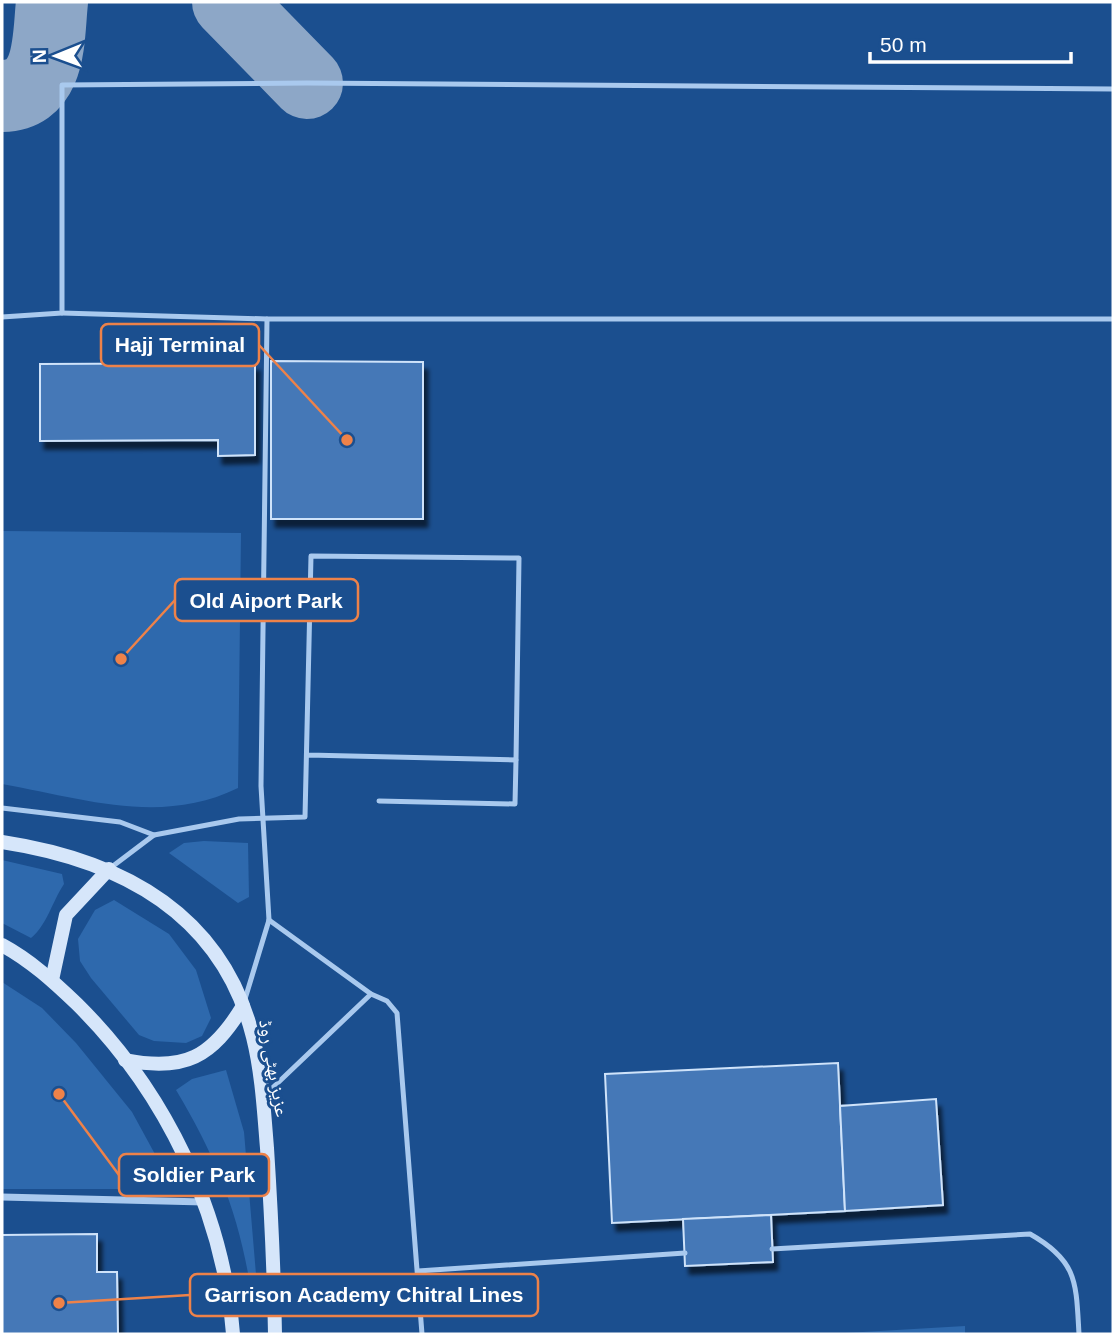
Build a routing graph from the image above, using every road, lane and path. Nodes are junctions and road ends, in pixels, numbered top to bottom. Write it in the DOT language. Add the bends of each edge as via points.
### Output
graph roads {
  1 [pos="1113,89"];
  2 [pos="62,313"];
  3 [pos="2,317"];
  4 [pos="267,319"];
  5 [pos="1113,319"];
  6 [pos="308,755"];
  7 [pos="516,760"];
  8 [pos="379,801"];
  9 [pos="2,808"];
  10 [pos="262,817"];
  11 [pos="154,835"];
  12 [pos="2,842"];
  13 [pos="109,869"];
  14 [pos="269,920"];
  15 [pos="2,945"];
  16 [pos="52,980"];
  17 [pos="371,994"];
  18 [pos="243,1006"];
  19 [pos="125,1060"];
  20 [pos="262,1098"];
  21 [pos="2,1197"];
  22 [pos="204,1202"];
  23 [pos="772,1249"];
  24 [pos="685,1253"];
  25 [pos="418,1271"];
  26 [pos="233,1334"];
  27 [pos="275,1334"];
  28 [pos="422,1334"];
  29 [pos="1079,1334"];
  1 -- 2 [label="lane" via="62,85"];
  2 -- 3 [label="lane"];
  2 -- 4 [label="lane"];
  4 -- 5 [label="lane"];
  4 -- 10 [label="lane"];
  6 -- 7 [label="lane"];
  6 -- 7 [label="lane" via="311,556 519,558"];
  6 -- 10 [label="lane" via="305,817"];
  7 -- 8 [label="lane" via="515,804"];
  9 -- 11 [label="lane" via="120,822"];
  10 -- 11 [label="lane"];
  10 -- 14 [label="lane"];
  11 -- 13 [label="lane"];
  12 -- 13 [label="main road, عزیز بھٹی روڈ" via="41,848"];
  13 -- 16 [label="main road" via="66,915"];
  13 -- 18 [label="main road, عزیز بھٹی روڈ" via="159,899 203,936 227,969"];
  14 -- 17 [label="lane"];
  14 -- 18 [label="lane"];
  15 -- 16 [label="main road"];
  16 -- 19 [label="main road" via="98,1025"];
  17 -- 20 [label="lane"];
  17 -- 25 [label="lane" via="387,1001 397,1013"];
  18 -- 19 [label="main road" via="225,1035 180,1063 156,1066"];
  18 -- 20 [label="main road, عزیز بھٹی روڈ"];
  19 -- 22 [label="main road" via="165,1118"];
  20 -- 27 [label="main road, عزیز بھٹی روڈ"];
  21 -- 22 [label="street"];
  22 -- 26 [label="main road" via="231,1307"];
  23 -- 29 [label="lane" via="1030,1234 1066,1261 1076,1290"];
  24 -- 25 [label="lane"];
  25 -- 28 [label="lane"];
}
